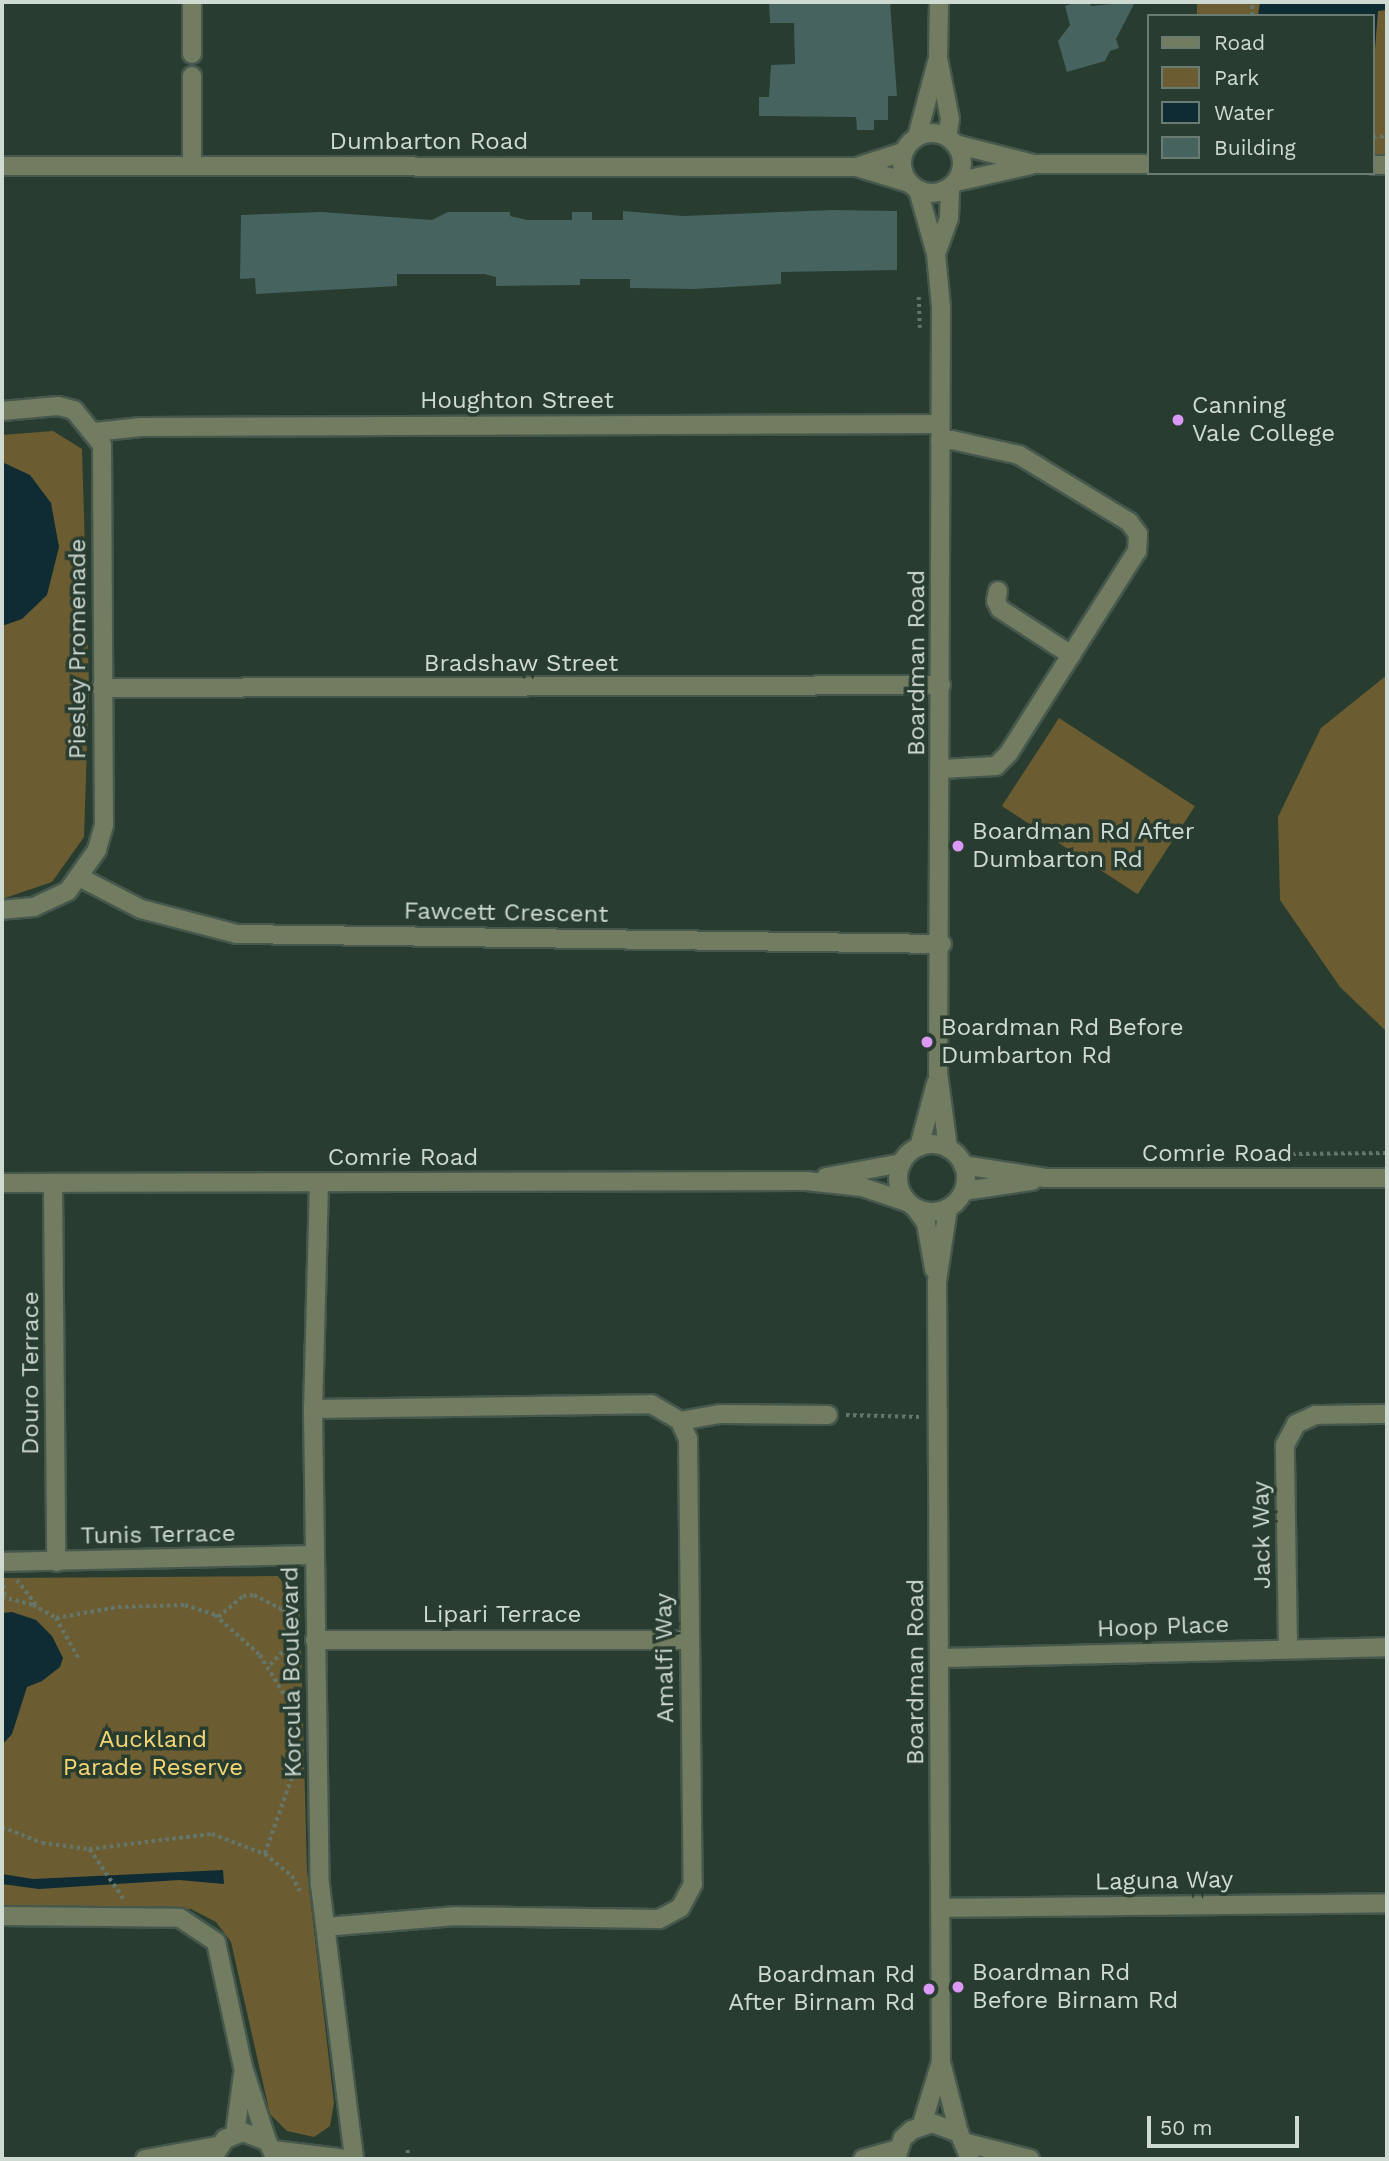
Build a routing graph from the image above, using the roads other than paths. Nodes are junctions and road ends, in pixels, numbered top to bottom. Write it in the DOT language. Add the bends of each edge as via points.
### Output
graph roads {
  1 [pos="192,2"];
  2 [pos="939,2"];
  3 [pos="192,54"];
  4 [pos="938,58"];
  5 [pos="192,76"];
  6 [pos="917,136"];
  7 [pos="951,140"];
  8 [pos="904,152"];
  9 [pos="1034,164"];
  10 [pos="1148,164"];
  11 [pos="2,166"];
  12 [pos="192,166"];
  13 [pos="856,167"];
  14 [pos="953,184"];
  15 [pos="913,186"];
  16 [pos="936,254"];
  17 [pos="2,411"];
  18 [pos="94,432"];
  19 [pos="940,433"];
  20 [pos="998,590"];
  21 [pos="1072,654"];
  22 [pos="941,685"];
  23 [pos="101,688"];
  24 [pos="942,769"];
  25 [pos="81,878"];
  26 [pos="2,910"];
  27 [pos="942,944"];
  28 [pos="938,1073"];
  29 [pos="919,1147"];
  30 [pos="948,1148"];
  31 [pos="902,1163"];
  32 [pos="963,1165"];
  33 [pos="1046,1178"];
  34 [pos="1387,1178"];
  35 [pos="806,1181"];
  36 [pos="2,1183"];
  37 [pos="319,1183"];
  38 [pos="53,1185"];
  39 [pos="964,1191"];
  40 [pos="911,1205"];
  41 [pos="948,1208"];
  42 [pos="937,1282"];
  43 [pos="313,1409"];
  44 [pos="1387,1414"];
  45 [pos="828,1415"];
  46 [pos="680,1421"];
  47 [pos="315,1555"];
  48 [pos="56,1562"];
  49 [pos="3,1570"];
  50 [pos="315,1640"];
  51 [pos="690,1640"];
  52 [pos="1288,1647"];
  53 [pos="1387,1647"];
  54 [pos="941,1658"];
  55 [pos="1387,1903"];
  56 [pos="941,1908"];
  57 [pos="2,1916"];
  58 [pos="326,1927"];
  59 [pos="941,2062"];
  60 [pos="243,2067"];
  61 [pos="922,2124"];
  62 [pos="234,2134"];
  63 [pos="965,2145"];
  64 [pos="272,2150"];
  65 [pos="215,2153"];
  66 [pos="897,2154"];
  67 [pos="145,2159"];
  68 [pos="346,2159"];
  69 [pos="354,2159"];
  70 [pos="863,2159"];
  71 [pos="1030,2159"];
  1 -- 3 [label="street"];
  2 -- 4 [label="street, Boardman Road"];
  4 -- 6 [label="street, Boardman Road"];
  4 -- 7 [label="street, Boardman Road"];
  5 -- 12 [label="street"];
  6 -- 7 [label="street" via="937,133"];
  6 -- 8 [label="street, Boardman Road"];
  7 -- 9 [label="street"];
  7 -- 14 [label="street, Boardman Road" via="962,163"];
  8 -- 13 [label="street, Dumbarton Road"];
  8 -- 15 [label="street, Boardman Road" via="902,169"];
  9 -- 10 [label="street"];
  9 -- 14 [label="street"];
  11 -- 12 [label="street, Dumbarton Road"];
  12 -- 13 [label="street, Dumbarton Road"];
  13 -- 15 [label="street, Dumbarton Road"];
  14 -- 15 [label="street" via="934,193"];
  14 -- 16 [label="street, Boardman Road" via="949,218"];
  15 -- 16 [label="street, Boardman Road"];
  16 -- 19 [label="street, Boardman Road"];
  17 -- 18 [label="street" via="58,406 74,410"];
  18 -- 19 [label="street, Houghton Street" via="155,426"];
  18 -- 23 [label="street, Piesley Promenade" via="103,460"];
  19 -- 21 [label="street, Houghton Street" via="952,440 1019,455 1062,489 1138,534 1137,551"];
  19 -- 22 [label="street, Boardman Road"];
  20 -- 21 [label="street" via="1000,609 1041,628"];
  21 -- 24 [label="street" via="996,766"];
  22 -- 23 [label="street, Bradshaw Street"];
  22 -- 24 [label="street, Boardman Road"];
  23 -- 25 [label="street, Piesley Promenade" via="104,825 97,850"];
  24 -- 27 [label="street, Boardman Road"];
  25 -- 26 [label="street, Piesley Promenade" via="68,891 34,907"];
  25 -- 27 [label="street, Fawcett Crescent" via="141,909 237,934"];
  27 -- 28 [label="street, Boardman Road"];
  28 -- 29 [label="street, Boardman Road"];
  28 -- 30 [label="street, Boardman Road"];
  29 -- 30 [label="street"];
  29 -- 31 [label="street"];
  30 -- 32 [label="street"];
  31 -- 35 [label="street, Comrie Road"];
  31 -- 40 [label="street, Boardman Road" via="898,1183"];
  32 -- 33 [label="street, Comrie Road"];
  32 -- 39 [label="street"];
  33 -- 34 [label="street, Comrie Road"];
  33 -- 39 [label="street, Comrie Road"];
  35 -- 37 [label="street, Comrie Road"];
  35 -- 40 [label="street, Comrie Road" via="862,1187"];
  36 -- 38 [label="street, Comrie Road"];
  37 -- 38 [label="street, Comrie Road"];
  37 -- 43 [label="street, Korcula Boulevard"];
  38 -- 48 [label="street, Douro Terrace"];
  39 -- 41 [label="street"];
  40 -- 41 [label="street" via="938,1212"];
  40 -- 42 [label="street, Boardman Road" via="926,1223"];
  41 -- 42 [label="street, Boardman Road"];
  42 -- 54 [label="street, Boardman Road"];
  43 -- 46 [label="street" via="650,1404"];
  43 -- 47 [label="street, Korcula Boulevard"];
  44 -- 52 [label="street, Jack Way" via="1315,1415 1296,1424 1285,1445"];
  45 -- 46 [label="street" via="720,1414"];
  46 -- 51 [label="street, Amalfi Way" via="688,1439"];
  47 -- 48 [label="street, Tunis Terrace"];
  47 -- 50 [label="street, Korcula Boulevard"];
  48 -- 49 [label="street, Tunis Terrace"];
  50 -- 51 [label="street, Lipari Terrace"];
  50 -- 58 [label="street, Korcula Boulevard" via="320,1885"];
  51 -- 58 [label="street, Amalfi Way" via="693,1884 680,1908 659,1919 456,1916"];
  52 -- 53 [label="street, Hoop Place"];
  52 -- 54 [label="street, Hoop Place"];
  54 -- 56 [label="street, Boardman Road"];
  55 -- 56 [label="street, Laguna Way"];
  56 -- 59 [label="street, Boardman Road"];
  57 -- 60 [label="street" via="180,1918 216,1942"];
  58 -- 69 [label="street, Korcula Boulevard"];
  59 -- 61 [label="street, Boardman Road"];
  59 -- 63 [label="street, Boardman Road"];
  60 -- 62 [label="street"];
  60 -- 64 [label="street"];
  61 -- 63 [label="street" via="942,2124"];
  61 -- 66 [label="street, Boardman Road" via="912,2130"];
  62 -- 64 [label="street" via="251,2133"];
  62 -- 65 [label="street"];
  63 -- 71 [label="street"];
  64 -- 68 [label="street"];
  65 -- 67 [label="street"];
  66 -- 70 [label="street"];
}
